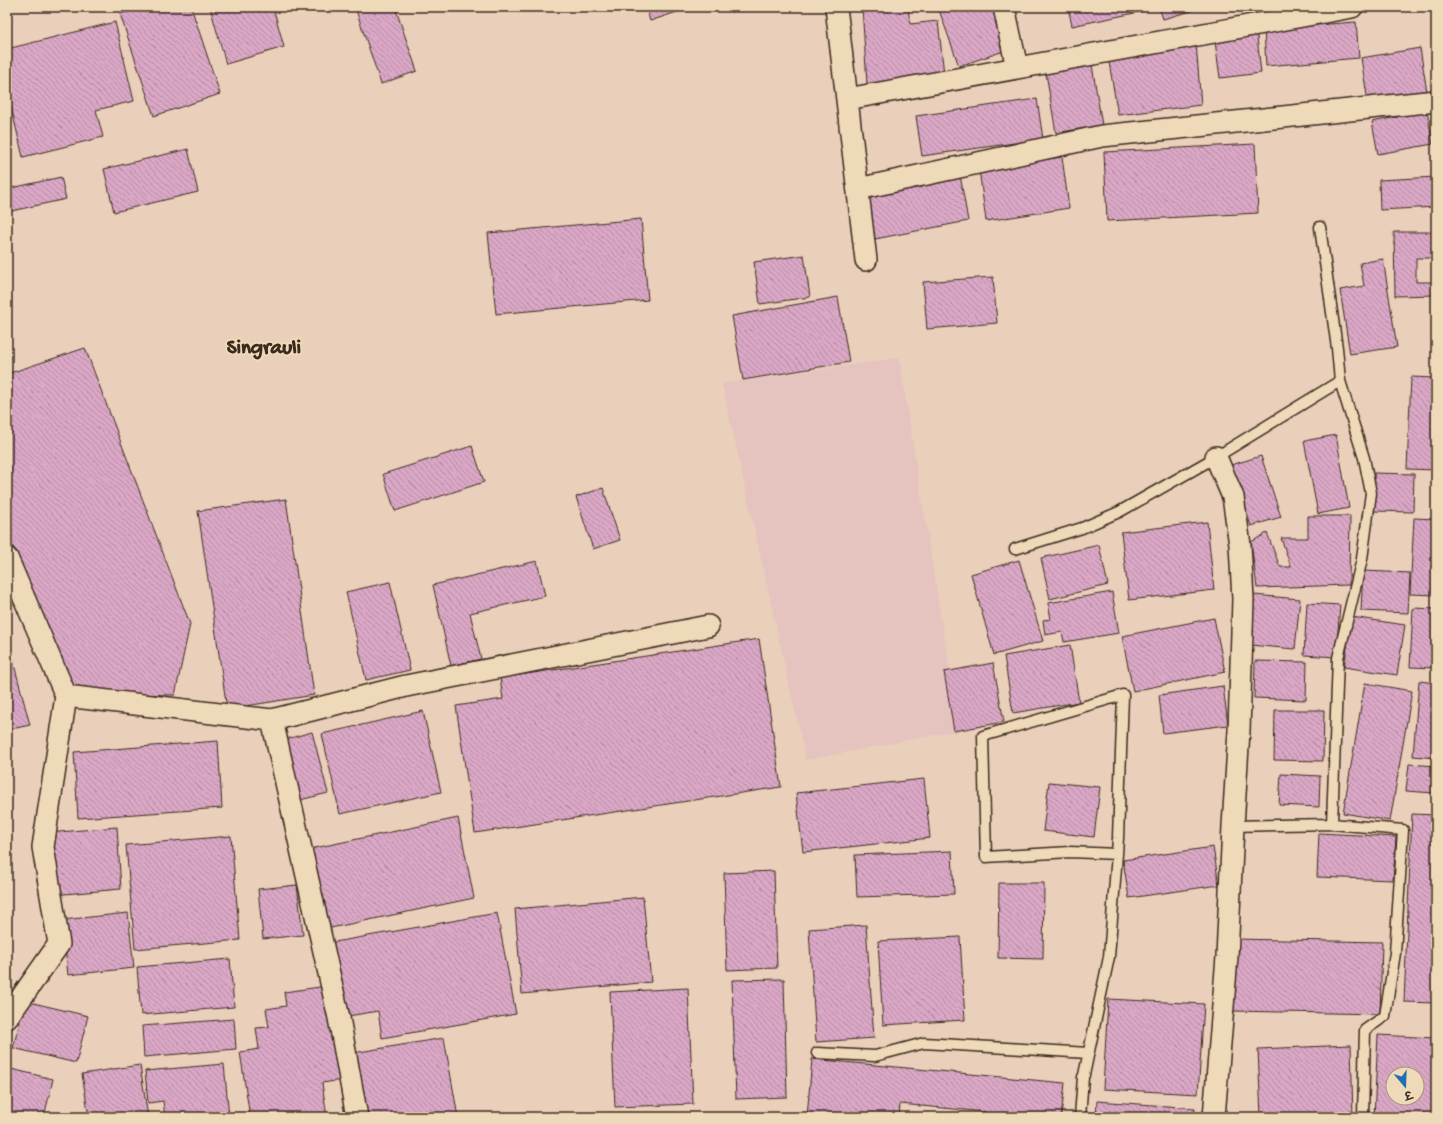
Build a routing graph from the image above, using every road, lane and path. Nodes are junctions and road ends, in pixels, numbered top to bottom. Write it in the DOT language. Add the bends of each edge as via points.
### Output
graph roads {
  1 [pos="836,7"];
  2 [pos="1004,7"];
  3 [pos="1352,7"];
  4 [pos="1017,68"];
  5 [pos="847,99"];
  6 [pos="1436,101"];
  7 [pos="858,189"];
  8 [pos="1320,227"];
  9 [pos="866,260"];
  10 [pos="1340,381"];
  11 [pos="1216,458"];
  12 [pos="1015,549"];
  13 [pos="7,558"];
  14 [pos="708,626"];
  15 [pos="66,696"];
  16 [pos="272,720"];
  17 [pos="1332,824"];
  18 [pos="1233,826"];
  19 [pos="1117,854"];
  20 [pos="7,1018"];
  21 [pos="817,1053"];
  22 [pos="1088,1053"];
  23 [pos="357,1117"];
  24 [pos="1080,1117"];
  25 [pos="1214,1117"];
  26 [pos="1363,1117"];
  1 -- 5 [label="street"];
  2 -- 4 [label="street"];
  3 -- 4 [label="street"];
  4 -- 5 [label="street"];
  5 -- 7 [label="street"];
  6 -- 7 [label="street" via="1102,136"];
  7 -- 9 [label="street"];
  8 -- 10 [label="lane"];
  10 -- 11 [label="lane"];
  10 -- 17 [label="lane" via="1364,458 1371,493 1362,559 1338,658"];
  11 -- 12 [label="lane" via="1119,512 1082,528"];
  11 -- 18 [label="street" via="1233,497 1244,599"];
  13 -- 15 [label="street"];
  14 -- 16 [label="street" via="406,686"];
  15 -- 16 [label="street"];
  15 -- 20 [label="street" via="43,847 59,944"];
  16 -- 23 [label="street" via="339,1018"];
  17 -- 18 [label="lane"];
  17 -- 26 [label="lane" via="1403,830 1395,953 1385,1016 1365,1030"];
  18 -- 25 [label="street" via="1227,957"];
  19 -- 19 [label="lane" via="1123,695 983,736 986,857 1070,852"];
  19 -- 22 [label="lane" via="1108,957"];
  21 -- 22 [label="lane" via="875,1056 924,1043"];
  22 -- 24 [label="lane"];
}
